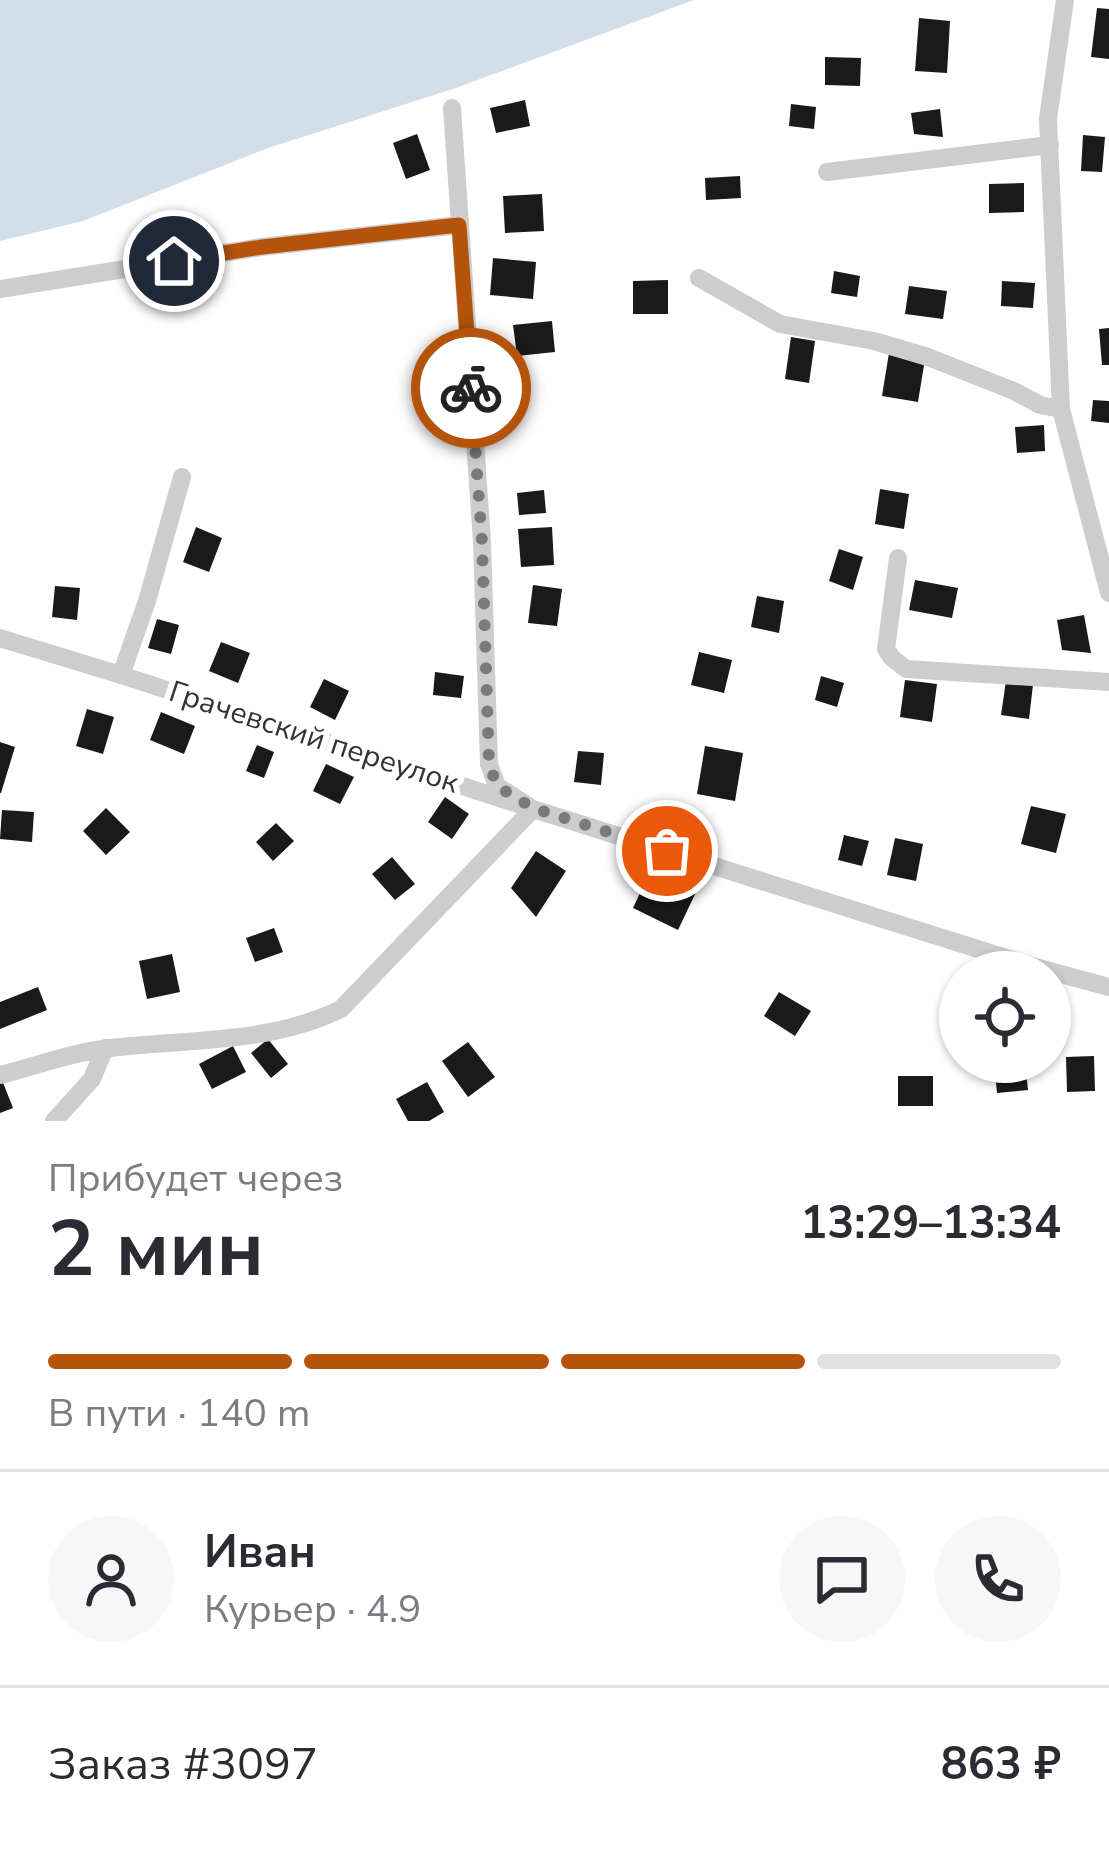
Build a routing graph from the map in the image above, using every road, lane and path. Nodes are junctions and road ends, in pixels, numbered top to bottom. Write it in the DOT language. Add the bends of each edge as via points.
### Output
graph roads {
  1 [pos="1065,0"];
  2 [pos="452,108"];
  3 [pos="1050,145"];
  4 [pos="826,172"];
  5 [pos="459,225"];
  6 [pos="699,278"];
  7 [pos="0,290"];
  8 [pos="1061,409"];
  9 [pos="182,477"];
  10 [pos="898,558"];
  11 [pos="1109,593"];
  12 [pos="0,638"];
  13 [pos="122,675"];
  14 [pos="1109,682"];
  15 [pos="533,808"];
  16 [pos="1109,987"];
  17 [pos="105,1048"];
  18 [pos="0,1075"];
  19 [pos="54,1121"];
  1 -- 3 [label="street"];
  2 -- 5 [label="street"];
  3 -- 4 [label="street"];
  3 -- 8 [label="street"];
  5 -- 7 [label="street"];
  5 -- 15 [label="street" via="489,764 497,786"];
  6 -- 8 [label="street" via="780,324 928,357"];
  8 -- 11 [label="street"];
  9 -- 13 [label="street"];
  10 -- 14 [label="street" via="886,649 906,669"];
  12 -- 13 [label="street, Грачевский переулок"];
  13 -- 15 [label="street, Грачевский переулок"];
  15 -- 16 [label="street, Грачевский переулок"];
  15 -- 17 [label="street" via="341,1009 235,1038"];
  17 -- 18 [label="street"];
  17 -- 19 [label="street" via="92,1078"];
}
